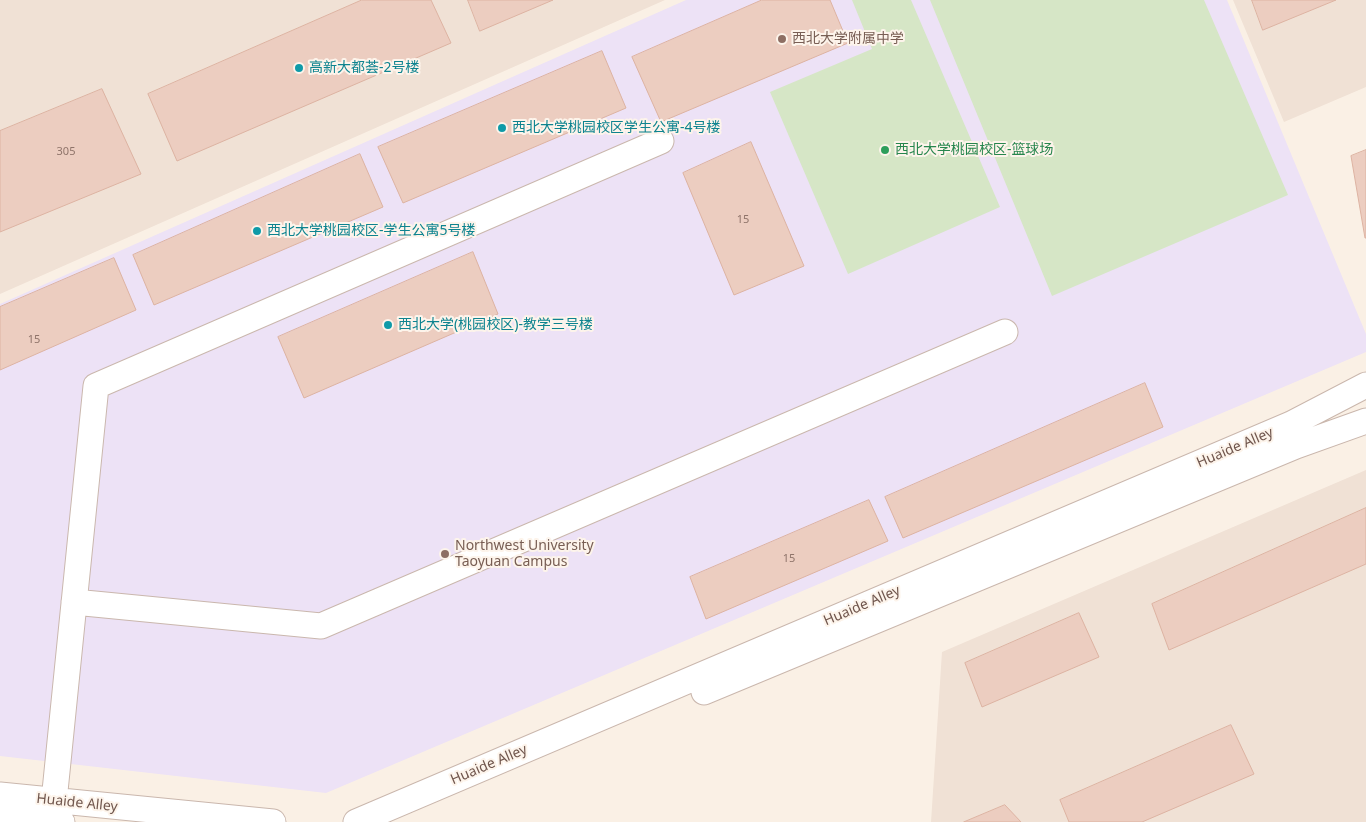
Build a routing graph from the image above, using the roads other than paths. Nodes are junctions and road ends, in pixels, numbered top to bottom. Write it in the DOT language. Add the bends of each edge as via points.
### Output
graph roads {
  1 [pos="662,140"];
  2 [pos="1005,332"];
  3 [pos="1366,385"];
  4 [pos="1366,421"];
  5 [pos="74,602"];
  6 [pos="0,795"];
  7 [pos="0,816"];
  8 [pos="56,816"];
  9 [pos="273,822"];
  10 [pos="356,822"];
  11 [pos="393,822"];
  1 -- 5 [label="street" via="96,386"];
  2 -- 5 [label="street" via="321,626"];
  3 -- 10 [label="street, Huaide Alley" via="1291,424"];
  4 -- 11 [label="street, Huaide Alley" via="1296,446"];
  5 -- 8 [label="street"];
  6 -- 8 [label="street, Huaide Alley"];
  7 -- 8 [label="street, Huaide Alley"];
  8 -- 9 [label="street, Huaide Alley"];
}
